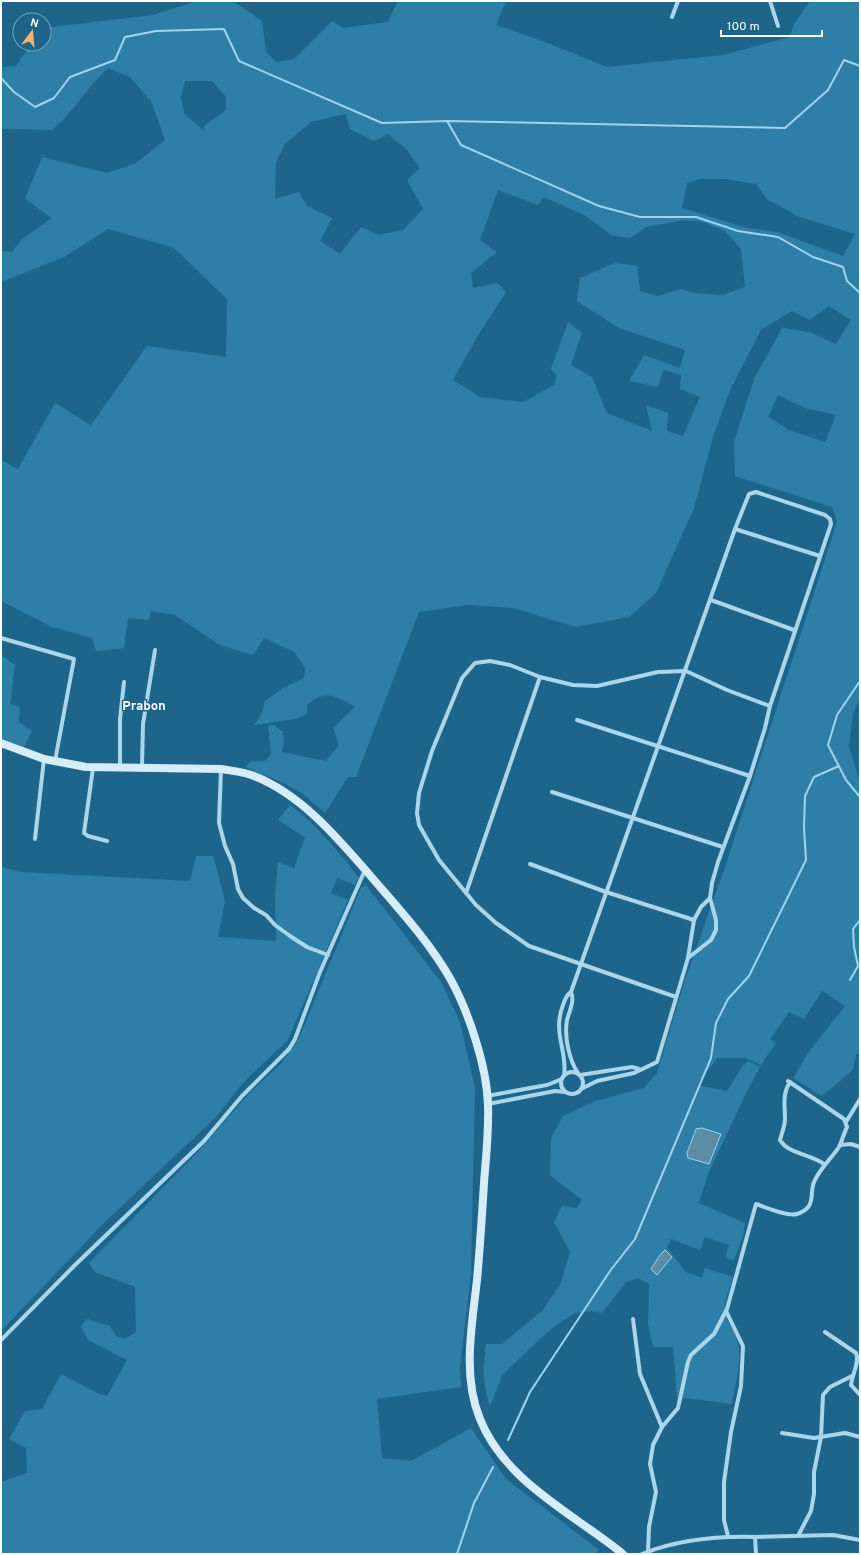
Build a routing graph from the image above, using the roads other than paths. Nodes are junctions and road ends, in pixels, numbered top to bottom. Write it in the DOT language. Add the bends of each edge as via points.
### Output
graph roads {
  1 [pos="678,1"];
  2 [pos="770,1"];
  3 [pos="672,17"];
  4 [pos="778,26"];
  5 [pos="735,529"];
  6 [pos="820,556"];
  7 [pos="711,600"];
  8 [pos="794,630"];
  9 [pos="1,638"];
  10 [pos="155,650"];
  11 [pos="686,671"];
  12 [pos="540,677"];
  13 [pos="124,682"];
  14 [pos="770,706"];
  15 [pos="577,720"];
  16 [pos="1,742"];
  17 [pos="658,747"];
  18 [pos="44,759"];
  19 [pos="55,761"];
  20 [pos="120,767"];
  21 [pos="142,767"];
  22 [pos="93,768"];
  23 [pos="221,769"];
  24 [pos="750,776"];
  25 [pos="552,792"];
  26 [pos="633,817"];
  27 [pos="35,839"];
  28 [pos="107,841"];
  29 [pos="723,847"];
  30 [pos="530,864"];
  31 [pos="365,870"];
  32 [pos="606,892"];
  33 [pos="466,893"];
  34 [pos="710,898"];
  35 [pos="694,920"];
  36 [pos="328,955"];
  37 [pos="688,958"];
  38 [pos="582,963"];
  39 [pos="571,992"];
  40 [pos="676,997"];
  41 [pos="567,1040"];
  42 [pos="560,1041"];
  43 [pos="639,1069"];
  44 [pos="579,1074"];
  45 [pos="563,1077"];
  46 [pos="583,1088"];
  47 [pos="565,1092"];
  48 [pos="487,1100"];
  49 [pos="860,1100"];
  50 [pos="846,1122"];
  51 [pos="840,1145"];
  52 [pos="860,1147"];
  53 [pos="824,1164"];
  54 [pos="726,1311"];
  55 [pos="633,1319"];
  56 [pos="825,1332"];
  57 [pos="1,1340"];
  58 [pos="852,1376"];
  59 [pos="860,1395"];
  60 [pos="662,1427"];
  61 [pos="782,1433"];
  62 [pos="821,1437"];
  63 [pos="860,1438"];
  64 [pos="799,1534"];
  65 [pos="728,1536"];
  66 [pos="755,1537"];
  67 [pos="860,1540"];
  68 [pos="648,1552"];
  69 [pos="624,1554"];
  70 [pos="642,1554"];
  71 [pos="756,1554"];
  1 -- 3 [label="street"];
  2 -- 4 [label="street"];
  5 -- 6 [label="street"];
  5 -- 6 [label="street" via="749,494 759,492 830,519 831,524"];
  5 -- 7 [label="street"];
  6 -- 8 [label="street"];
  7 -- 8 [label="street"];
  7 -- 11 [label="street"];
  8 -- 14 [label="street"];
  9 -- 19 [label="street" via="74,659"];
  10 -- 21 [label="street" via="144,717"];
  11 -- 12 [label="street" via="658,672 597,686 573,685"];
  11 -- 14 [label="street" via="726,690"];
  11 -- 17 [label="street"];
  12 -- 33 [label="street"];
  12 -- 33 [label="street" via="490,660 475,663 462,678 432,752 419,793 419,825 439,860"];
  13 -- 20 [label="street" via="120,720"];
  14 -- 24 [label="street"];
  15 -- 17 [label="street"];
  16 -- 18 [label="street"];
  17 -- 24 [label="street"];
  17 -- 26 [label="street"];
  18 -- 19 [label="street"];
  18 -- 27 [label="street"];
  19 -- 22 [label="street"];
  20 -- 21 [label="street"];
  20 -- 22 [label="street"];
  21 -- 23 [label="street"];
  22 -- 28 [label="street" via="84,833"];
  23 -- 31 [label="street" via="253,775 284,791 329,830"];
  23 -- 36 [label="street" via="219,823 233,864 238,889 243,898 306,947"];
  24 -- 29 [label="street"];
  25 -- 26 [label="street"];
  26 -- 29 [label="street"];
  26 -- 32 [label="street"];
  29 -- 34 [label="street"];
  30 -- 32 [label="street"];
  31 -- 36 [label="street"];
  31 -- 48 [label="street" via="420,936 451,980 470,1021"];
  32 -- 35 [label="street"];
  32 -- 38 [label="street"];
  33 -- 38 [label="street" via="496,923 529,946"];
  34 -- 35 [label="street"];
  34 -- 37 [label="street" via="716,930 707,944"];
  35 -- 37 [label="street"];
  36 -- 57 [label="street" via="289,1049 242,1096 199,1146"];
  37 -- 40 [label="street"];
  38 -- 39 [label="street"];
  38 -- 40 [label="street"];
  39 -- 41 [label="street" via="573,998 567,1021"];
  39 -- 42 [label="street" via="566,997 559,1020"];
  40 -- 43 [label="street" via="657,1062"];
  41 -- 42 [label="street"];
  41 -- 44 [label="street" via="573,1064"];
  42 -- 45 [label="street" via="565,1066"];
  43 -- 44 [label="street" via="632,1067"];
  43 -- 46 [label="street" via="634,1073 597,1081"];
  44 -- 45 [label="street" via="570,1072"];
  44 -- 46 [label="street" via="584,1081"];
  45 -- 47 [label="street" via="561,1086"];
  45 -- 48 [label="street" via="547,1085"];
  46 -- 47 [label="street" via="575,1094"];
  47 -- 48 [label="street" via="555,1091"];
  48 -- 69 [label="street" via="470,1365 475,1406 488,1435 529,1484"];
  49 -- 50 [label="street"];
  50 -- 51 [label="street"];
  50 -- 53 [label="street" via="789,1082 785,1089 785,1119 780,1140 784,1147 815,1158"];
  51 -- 52 [label="street" via="851,1144"];
  51 -- 53 [label="street"];
  53 -- 54 [label="street" via="814,1181 812,1202 797,1214 791,1215 756,1204 734,1290"];
  54 -- 60 [label="street" via="714,1334 691,1355 678,1408"];
  54 -- 65 [label="street" via="744,1346 741,1386 724,1482 724,1520"];
  55 -- 60 [label="street" via="640,1374"];
  56 -- 58 [label="street" via="856,1353 857,1360"];
  58 -- 59 [label="street" via="851,1385"];
  58 -- 62 [label="street" via="830,1387 823,1395"];
  60 -- 68 [label="street" via="650,1456 656,1492 649,1527"];
  61 -- 62 [label="street"];
  62 -- 63 [label="street" via="845,1433"];
  62 -- 64 [label="street" via="814,1472 811,1511"];
  64 -- 66 [label="street"];
  64 -- 67 [label="street" via="833,1535"];
  65 -- 66 [label="street"];
  65 -- 68 [label="street" via="702,1539"];
  66 -- 71 [label="street"];
  68 -- 70 [label="street"];
}
